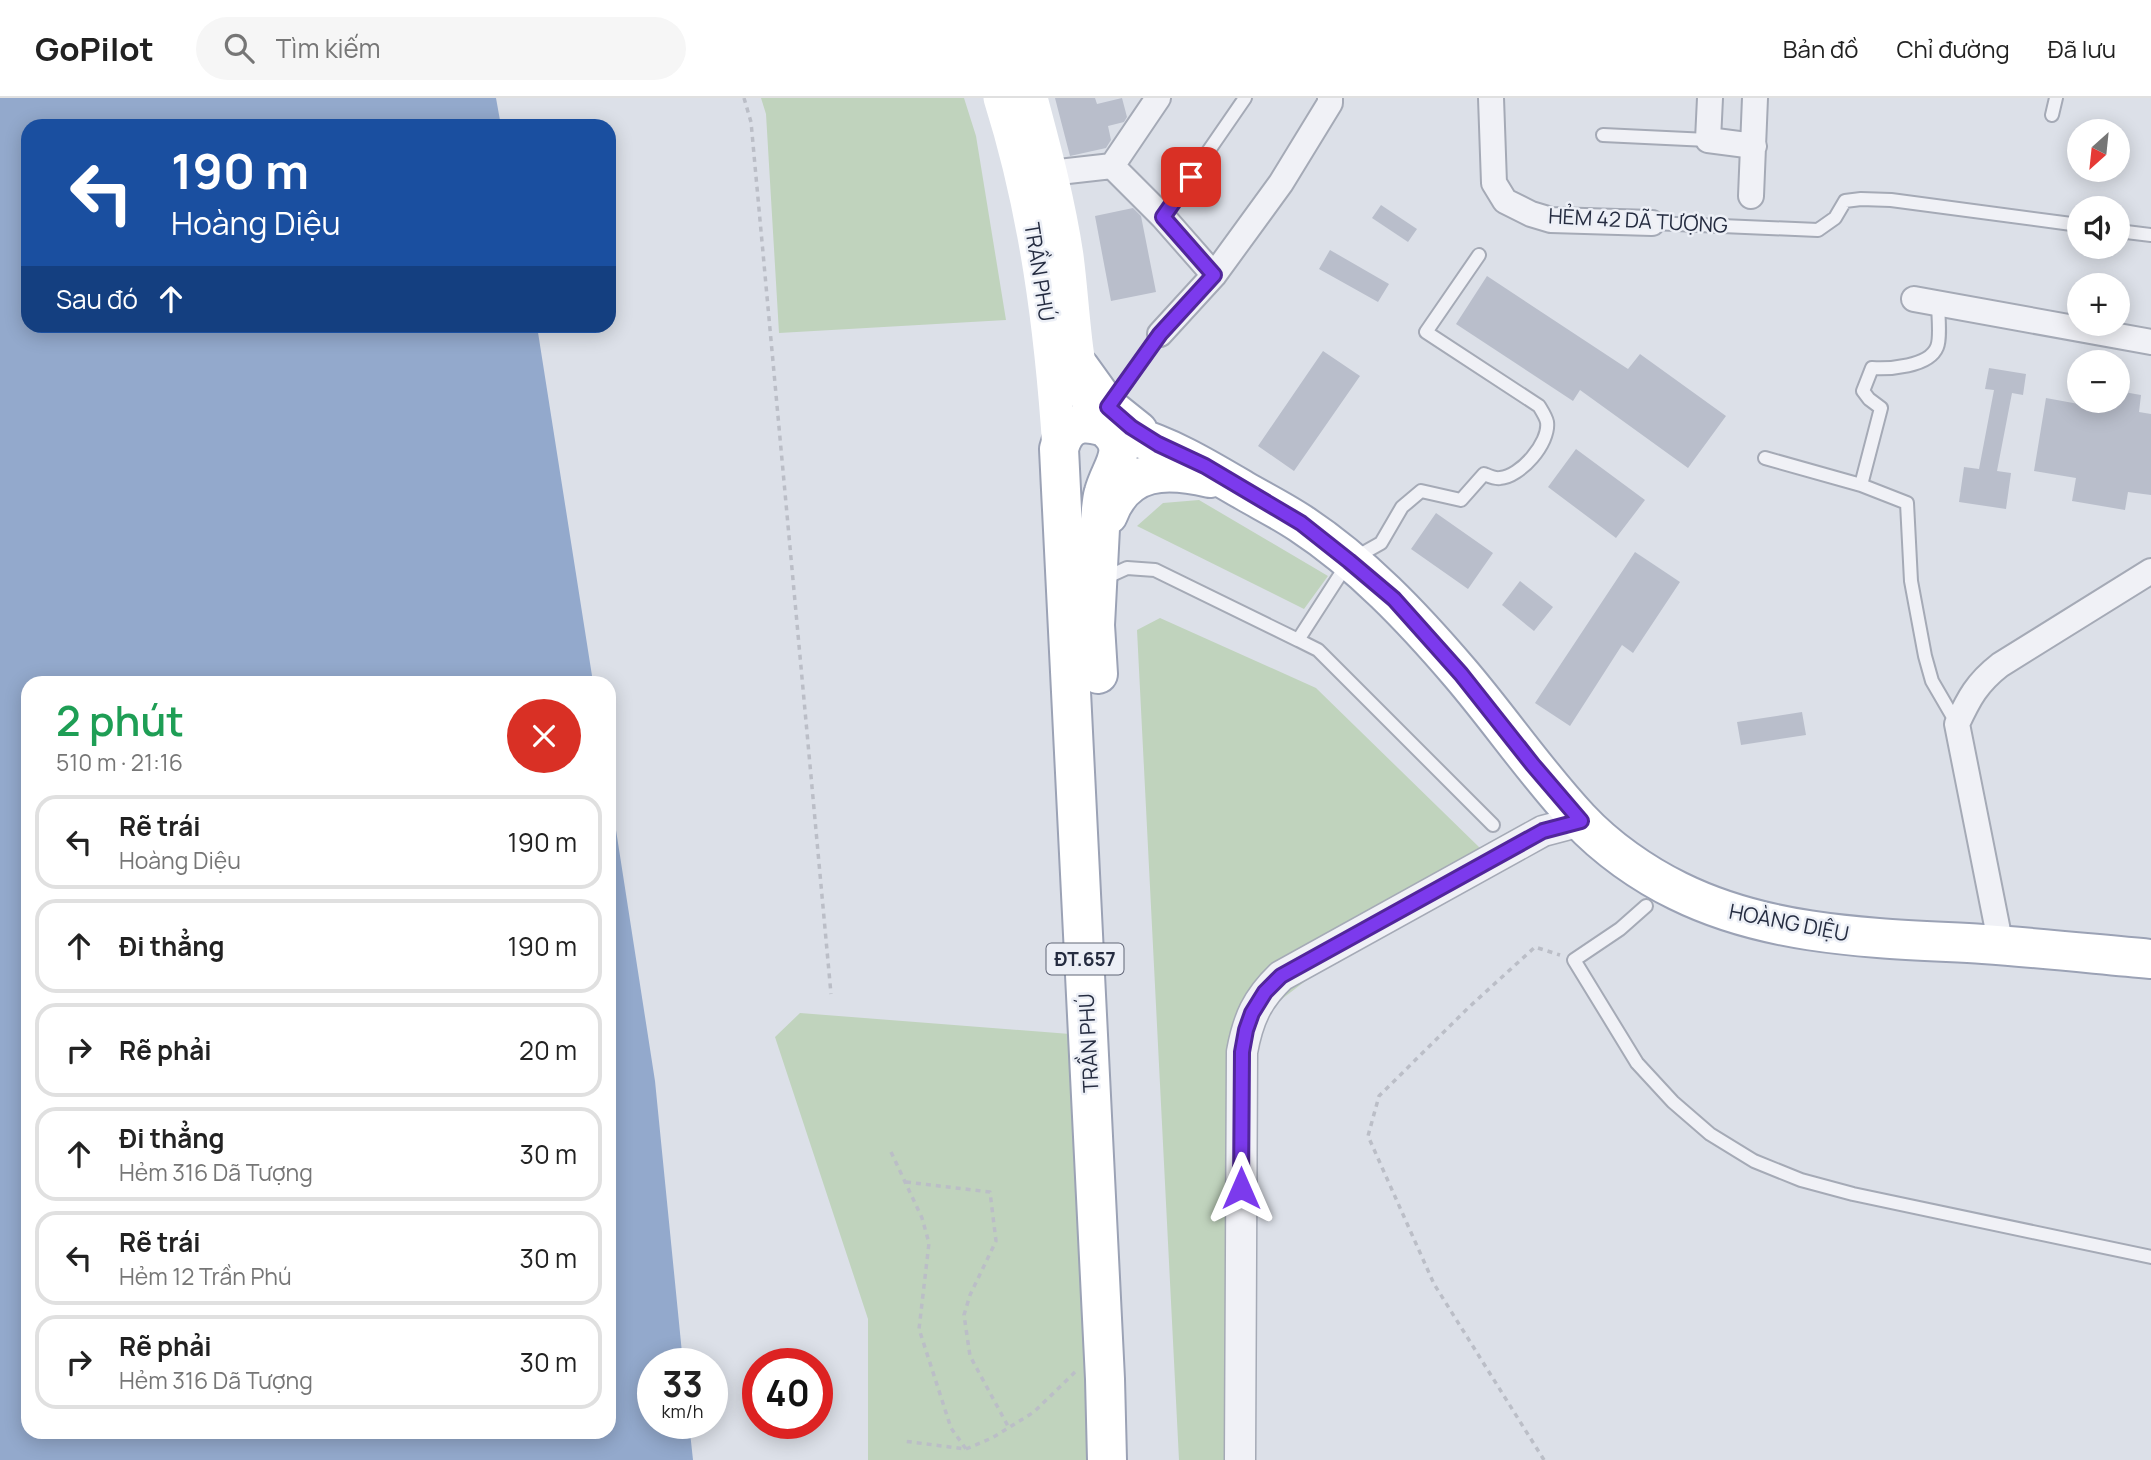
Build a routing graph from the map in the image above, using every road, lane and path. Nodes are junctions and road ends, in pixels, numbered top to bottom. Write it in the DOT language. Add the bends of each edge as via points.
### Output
graph roads {
  1 [pos="744,98"];
  2 [pos="1000,98"];
  3 [pos="1031,98"];
  4 [pos="1158,98"];
  5 [pos="1245,98"];
  6 [pos="1330,98"];
  7 [pos="1491,98"];
  8 [pos="1710,98"];
  9 [pos="1755,98"];
  10 [pos="2056,98"];
  11 [pos="2052,116"];
  12 [pos="1602,135"];
  13 [pos="1708,140"];
  14 [pos="1754,146"];
  15 [pos="1112,166"];
  16 [pos="1050,173"];
  17 [pos="1751,197"];
  18 [pos="1163,217"];
  19 [pos="1652,223"];
  20 [pos="2067,223"];
  21 [pos="2130,232"];
  22 [pos="2151,235"];
  23 [pos="1479,255"];
  24 [pos="1214,275"];
  25 [pos="1926,301"];
  26 [pos="1160,334"];
  27 [pos="2151,342"];
  28 [pos="1080,368"];
  29 [pos="1106,417"];
  30 [pos="1059,454"];
  31 [pos="1765,458"];
  32 [pos="1114,470"];
  33 [pos="1229,484"];
  34 [pos="1861,485"];
  35 [pos="1099,540"];
  36 [pos="1349,561"];
  37 [pos="2151,571"];
  38 [pos="1097,586"];
  39 [pos="1298,640"];
  40 [pos="1957,724"];
  41 [pos="1581,821"];
  42 [pos="1493,825"];
  43 [pos="1646,906"];
  44 [pos="2001,946"];
  45 [pos="2151,959"];
  46 [pos="1574,960"];
  47 [pos="831,994"];
  48 [pos="891,1152"];
  49 [pos="905,1182"];
  50 [pos="2151,1258"];
  51 [pos="1076,1371"];
  52 [pos="1009,1428"];
  53 [pos="903,1441"];
  54 [pos="966,1449"];
  55 [pos="1107,1460"];
  56 [pos="1133,1460"];
  57 [pos="1240,1460"];
  58 [pos="1544,1460"];
  1 -- 47 [label="path" via="751,122 772,335"];
  2 -- 30 [label="main road, TRẦN PHÚ / ĐT.657" via="1027,194 1054,373"];
  3 -- 16 [label="main road, TRẦN PHÚ"];
  4 -- 15 [label="street"];
  5 -- 18 [label="lane"];
  6 -- 24 [label="street" via="1281,183"];
  7 -- 19 [label="street, HẺM 42 DÃ TƯỢNG" via="1494,183 1505,201 1550,220"];
  8 -- 13 [label="street"];
  9 -- 14 [label="street"];
  10 -- 11 [label="lane"];
  12 -- 13 [label="lane"];
  13 -- 14 [label="street"];
  14 -- 17 [label="street"];
  15 -- 16 [label="street"];
  15 -- 18 [label="street"];
  16 -- 28 [label="main road, TRẦN PHÚ" via="1067,256"];
  18 -- 24 [label="street"];
  19 -- 20 [label="lane, HẺM 42 DÃ TƯỢNG" via="1818,230 1835,218 1845,201 1861,199"];
  21 -- 22 [label="lane"];
  23 -- 36 [label="lane" via="1426,332 1539,406 1547,421 1546,432 1536,453 1517,474 1498,479 1484,474 1461,500 1421,491 1402,507 1381,543"];
  24 -- 26 [label="street"];
  25 -- 27 [label="street"];
  25 -- 34 [label="lane" via="1937,347 1932,354 1895,369 1872,368 1866,380 1863,391 1881,408"];
  26 -- 29 [label="lane"];
  28 -- 29 [label="main road"];
  29 -- 30 [label="main road" via="1074,425 1061,439"];
  29 -- 32 [label="main road, ĐT.657" via="1116,441"];
  29 -- 33 [label="main road, HOÀNG DIỆU" via="1205,466"];
  30 -- 32 [label="main road" via="1070,475 1088,482"];
  30 -- 55 [label="main road, TRẦN PHÚ / ĐT.657"];
  31 -- 34 [label="lane"];
  32 -- 33 [label="main road, HOÀNG DIỆU" via="1132,462 1153,463 1192,469"];
  32 -- 35 [label="main road, TRẦN PHÚ / ĐT.657" via="1104,491"];
  33 -- 35 [label="main road" via="1170,471 1137,479 1113,502"];
  33 -- 36 [label="main road, HOÀNG DIỆU" via="1301,523"];
  34 -- 40 [label="lane" via="1907,503 1911,581 1925,656 1932,681"];
  35 -- 38 [label="main road, TRẦN PHÚ / ĐT.657"];
  36 -- 39 [label="lane"];
  36 -- 41 [label="main road, HOÀNG DIỆU" via="1426,633"];
  37 -- 40 [label="street" via="2000,665 1981,681"];
  38 -- 39 [label="lane" via="1107,575 1127,568 1156,570"];
  38 -- 56 [label="main road, TRẦN PHÚ / ĐT.657" via="1095,625"];
  39 -- 42 [label="lane" via="1318,650"];
  40 -- 44 [label="street"];
  41 -- 44 [label="main road, HOÀNG DIỆU" via="1655,878 1711,907 1776,925 1852,937"];
  41 -- 57 [label="street" via="1543,831 1281,976 1252,1013 1242,1052"];
  43 -- 46 [label="lane"];
  44 -- 45 [label="main road, HOÀNG DIỆU"];
  46 -- 50 [label="lane" via="1637,1063 1710,1134 1754,1161 1853,1194"];
  46 -- 58 [label="path" via="1535,947 1379,1096 1368,1136 1434,1284"];
  48 -- 49 [label="path"];
  49 -- 52 [label="path" via="990,1192 996,1241 964,1315 970,1356"];
  49 -- 54 [label="path" via="929,1243 919,1329 951,1428"];
  51 -- 52 [label="path" via="1034,1412"];
  52 -- 54 [label="path"];
  53 -- 54 [label="path"];
}
